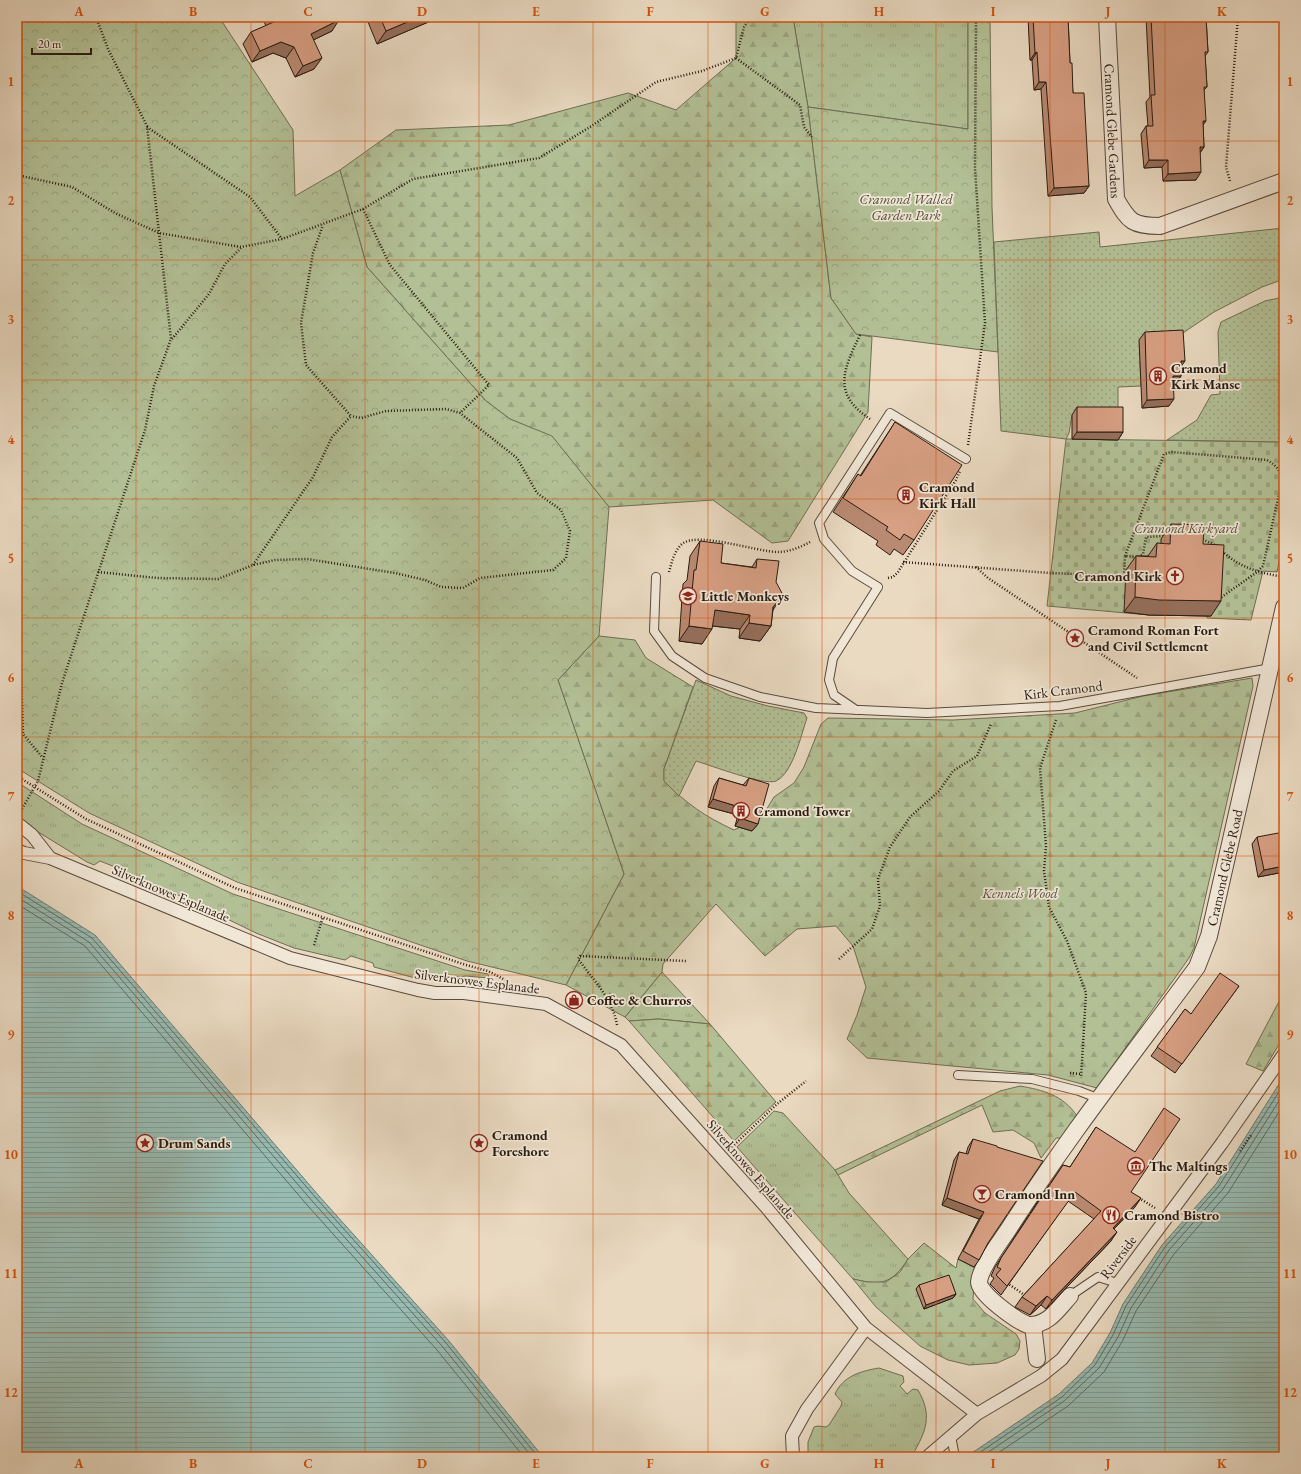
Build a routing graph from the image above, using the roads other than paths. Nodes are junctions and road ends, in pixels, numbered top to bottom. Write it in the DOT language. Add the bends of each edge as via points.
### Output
graph roads {
  1 [pos="1107,17"];
  2 [pos="1284,181"];
  3 [pos="966,458"];
  4 [pos="656,577"];
  5 [pos="1284,607"];
  6 [pos="1282,627"];
  7 [pos="1271,668"];
  8 [pos="856,710"];
  9 [pos="17,823"];
  10 [pos="17,850"];
  11 [pos="50,858"];
  12 [pos="1284,1054"];
  13 [pos="958,1075"];
  14 [pos="1100,1099"];
  15 [pos="1118,1282"];
  16 [pos="1070,1296"];
  17 [pos="1033,1325"];
  18 [pos="866,1328"];
  19 [pos="1038,1359"];
  20 [pos="977,1414"];
  21 [pos="951,1436"];
  22 [pos="792,1457"];
  23 [pos="927,1457"];
  24 [pos="955,1457"];
  1 -- 2 [label="street, Cramond Glebe Gardens" via="1116,199 1126,217 1143,226 1160,226"];
  3 -- 8 [label="lane" via="890,412 819,523 824,539 852,571 878,587 833,658 829,680 834,695"];
  4 -- 8 [label="lane, Kirk Cramond" via="654,631 672,656 705,678 760,698 816,708"];
  5 -- 6 [label="street, Cramond Glebe Road"];
  6 -- 7 [label="street, Cramond Glebe Road"];
  7 -- 8 [label="lane, Kirk Cramond" via="1060,706 927,713"];
  7 -- 14 [label="street, Cramond Glebe Road" via="1209,936 1197,967"];
  9 -- 11 [label="street" via="32,835"];
  10 -- 11 [label="street, Silverknowes Esplanade"];
  11 -- 18 [label="street, Silverknowes Esplanade" via="290,958 418,990 464,993 546,1004 621,1045 766,1207"];
  12 -- 15 [label="street, Riverside" via="1222,1144"];
  13 -- 14 [label="lane" via="1032,1079"];
  14 -- 17 [label="street, Cramond Glebe Road" via="1023,1206 984,1268 979,1282 982,1291 1023,1323"];
  15 -- 16 [label="lane" via="1098,1277"];
  15 -- 20 [label="street, Riverside" via="1062,1359 1041,1376"];
  16 -- 17 [label="street" via="1046,1321"];
  17 -- 19 [label="street"];
  18 -- 20 [label="street, Silverknowes Esplanade"];
  18 -- 22 [label="street" via="807,1409 792,1436"];
  20 -- 21 [label="street"];
  21 -- 23 [label="street"];
  21 -- 24 [label="lane"];
}
